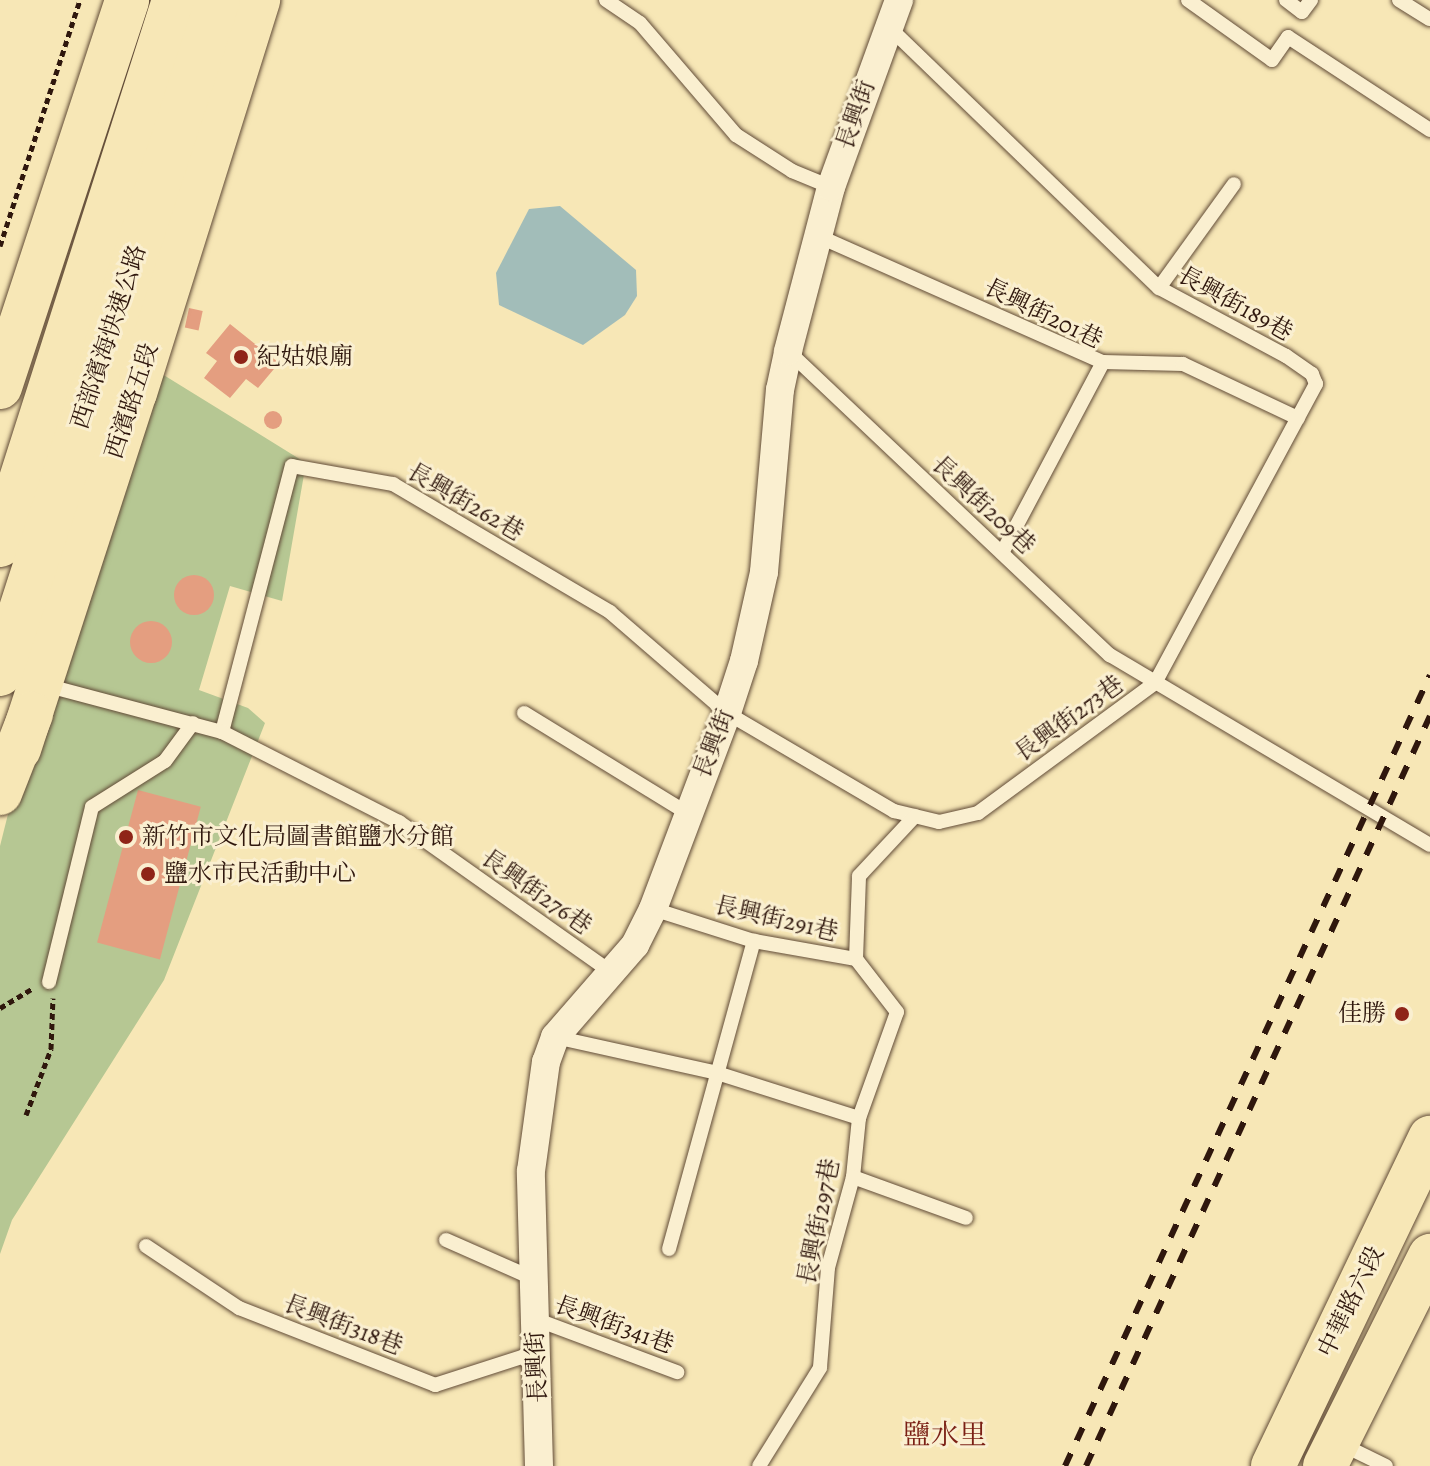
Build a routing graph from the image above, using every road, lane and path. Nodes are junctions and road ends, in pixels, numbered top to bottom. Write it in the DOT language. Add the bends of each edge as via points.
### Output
graph roads {
  1 [pos="80,0"];
  2 [pos="127,0"];
  3 [pos="174,0"];
  4 [pos="218,0"];
  5 [pos="258,0"];
  6 [pos="606,0"];
  7 [pos="1188,0"];
  8 [pos="1286,0"];
  9 [pos="1399,0"];
  10 [pos="1306,6"];
  11 [pos="893,13"];
  12 [pos="1430,19"];
  13 [pos="1288,37"];
  14 [pos="1430,130"];
  15 [pos="1234,184"];
  16 [pos="831,187"];
  17 [pos="818,236"];
  18 [pos="0,246"];
  19 [pos="1159,288"];
  20 [pos="788,351"];
  21 [pos="1103,362"];
  22 [pos="0,387"];
  23 [pos="1298,418"];
  24 [pos="0,545"];
  25 [pos="1002,553"];
  26 [pos="1155,683"];
  27 [pos="24,691"];
  28 [pos="524,713"];
  29 [pos="727,713"];
  30 [pos="193,723"];
  31 [pos="222,732"];
  32 [pos="0,793"];
  33 [pos="0,800"];
  34 [pos="687,813"];
  35 [pos="915,816"];
  36 [pos="1430,845"];
  37 [pos="653,909"];
  38 [pos="754,941"];
  39 [pos="856,959"];
  40 [pos="614,974"];
  41 [pos="49,982"];
  42 [pos="0,1008"];
  43 [pos="555,1037"];
  44 [pos="717,1073"];
  45 [pos="26,1115"];
  46 [pos="859,1118"];
  47 [pos="1430,1138"];
  48 [pos="853,1177"];
  49 [pos="966,1218"];
  50 [pos="446,1240"];
  51 [pos="146,1246"];
  52 [pos="669,1249"];
  53 [pos="1430,1256"];
  54 [pos="532,1278"];
  55 [pos="535,1319"];
  56 [pos="537,1352"];
  57 [pos="677,1372"];
  58 [pos="1331,1454"];
  59 [pos="539,1466"];
  60 [pos="759,1466"];
  61 [pos="1273,1466"];
  62 [pos="1386,1466"];
  1 -- 18 [label="path"];
  2 -- 22 [label="main road"];
  3 -- 24 [label="main road, 西部濱海快速公路"];
  4 -- 27 [label="main road, 西部濱海快速公路"];
  5 -- 27 [label="main road, 西濱路五段"];
  6 -- 16 [label="lane" via="640,23 736,135 792,171"];
  7 -- 13 [label="lane" via="1272,60"];
  8 -- 10 [label="lane"];
  9 -- 12 [label="lane"];
  10 -- 13 [label="lane"];
  11 -- 16 [label="street, 長興街"];
  11 -- 19 [label="lane, 長興街189巷" via="1022,160"];
  13 -- 14 [label="lane"];
  15 -- 19 [label="lane"];
  16 -- 17 [label="street, 長興街"];
  17 -- 20 [label="street, 長興街"];
  17 -- 21 [label="lane, 長興街201巷"];
  19 -- 23 [label="lane, 長興街189巷" via="1312,374 1316,384"];
  20 -- 25 [label="lane, 長興街209巷"];
  20 -- 29 [label="street, 長興街" via="764,572"];
  21 -- 23 [label="lane" via="1183,364"];
  21 -- 25 [label="lane, 長興街201巷"];
  23 -- 26 [label="lane, 長興街189巷"];
  25 -- 26 [label="lane, 長興街209巷" via="1110,655"];
  26 -- 35 [label="lane, 長興街273巷" via="978,813 939,822"];
  26 -- 36 [label="lane, 長興街273巷"];
  27 -- 30 [label="lane"];
  27 -- 32 [label="main road"];
  27 -- 33 [label="main road, 西濱路五段"];
  28 -- 34 [label="lane"];
  29 -- 31 [label="lane, 長興街262巷" via="610,612 393,484 292,466"];
  29 -- 34 [label="street, 長興街"];
  29 -- 35 [label="lane, 長興街273巷" via="894,811"];
  30 -- 31 [label="lane"];
  30 -- 41 [label="lane" via="165,761 92,807"];
  31 -- 40 [label="lane, 長興街276巷" via="399,822"];
  34 -- 37 [label="street, 長興街"];
  35 -- 39 [label="lane" via="859,876"];
  37 -- 38 [label="lane, 長興街291巷"];
  37 -- 40 [label="street, 長興街"];
  38 -- 39 [label="lane, 長興街291巷"];
  38 -- 44 [label="lane"];
  39 -- 46 [label="lane, 長興街291巷" via="897,1012"];
  40 -- 43 [label="street, 長興街"];
  41 -- 42 [label="path"];
  41 -- 45 [label="path" via="55,1009 51,1049"];
  43 -- 44 [label="lane"];
  43 -- 54 [label="street, 長興街" via="532,1151"];
  44 -- 46 [label="lane"];
  44 -- 52 [label="lane"];
  46 -- 48 [label="lane, 長興街297巷"];
  47 -- 61 [label="main road, 中華路六段"];
  48 -- 49 [label="lane"];
  48 -- 60 [label="lane, 長興街297巷" via="828,1268 820,1368"];
  50 -- 54 [label="lane"];
  51 -- 56 [label="lane, 長興街318巷" via="239,1308 435,1385"];
  53 -- 58 [label="main road, 中華路六段"];
  54 -- 55 [label="street, 長興街"];
  55 -- 56 [label="street, 長興街"];
  55 -- 57 [label="lane, 長興街341巷"];
  56 -- 59 [label="street, 長興街"];
  58 -- 62 [label="lane"];
}
